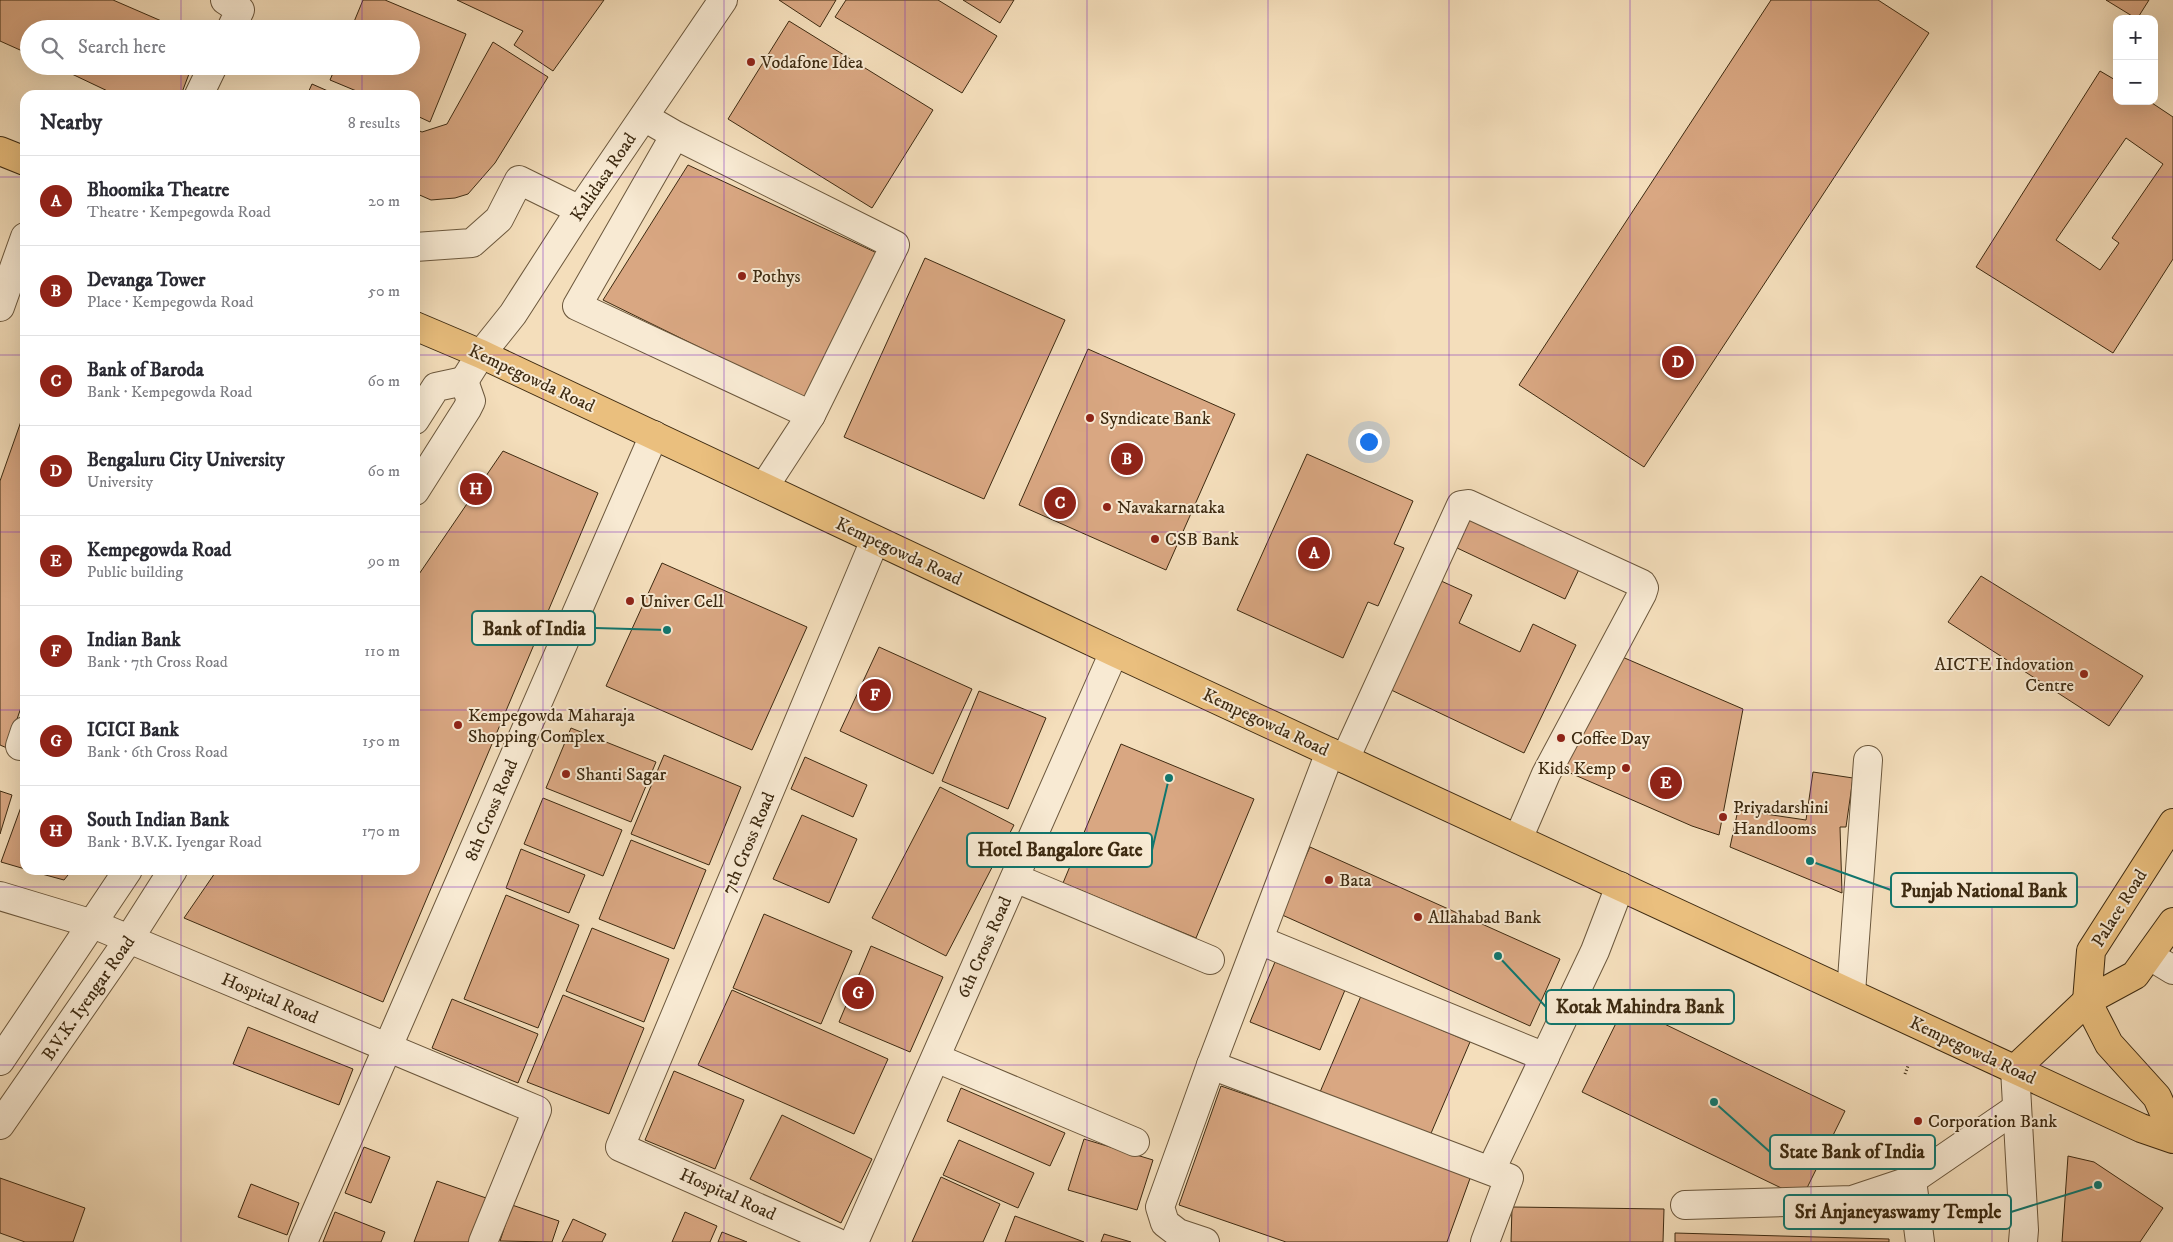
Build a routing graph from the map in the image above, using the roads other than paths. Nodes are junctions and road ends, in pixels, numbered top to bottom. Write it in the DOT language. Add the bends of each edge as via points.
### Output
graph roads {
  1 [pos="225,0"];
  2 [pos="723,0"];
  3 [pos="235,20"];
  4 [pos="209,75"];
  5 [pos="202,90"];
  6 [pos="644,117"];
  7 [pos="675,134"];
  8 [pos="0,151"];
  9 [pos="20,159"];
  10 [pos="580,210"];
  11 [pos="420,248"];
  12 [pos="20,251"];
  13 [pos="0,307"];
  14 [pos="420,328"];
  15 [pos="481,354"];
  16 [pos="464,381"];
  17 [pos="420,412"];
  18 [pos="812,415"];
  19 [pos="654,435"];
  20 [pos="420,483"];
  21 [pos="764,487"];
  22 [pos="875,540"];
  23 [pos="1114,652"];
  24 [pos="1337,755"];
  25 [pos="1868,760"];
  26 [pos="2173,823"];
  27 [pos="1518,839"];
  28 [pos="125,875"];
  29 [pos="170,875"];
  30 [pos="1015,878"];
  31 [pos="1620,886"];
  32 [pos="0,896"];
  33 [pos="2173,922"];
  34 [pos="93,924"];
  35 [pos="129,939"];
  36 [pos="1259,940"];
  37 [pos="2150,956"];
  38 [pos="1210,960"];
  39 [pos="2173,970"];
  40 [pos="1851,993"];
  41 [pos="2087,1001"];
  42 [pos="388,1047"];
  43 [pos="1545,1057"];
  44 [pos="936,1058"];
  45 [pos="0,1061"];
  46 [pos="1211,1065"];
  47 [pos="2015,1069"];
  48 [pos="2017,1108"];
  49 [pos="0,1125"];
  50 [pos="2173,1133"];
  51 [pos="2173,1139"];
  52 [pos="1135,1142"];
  53 [pos="620,1147"];
  54 [pos="1492,1170"];
  55 [pos="1912,1180"];
  56 [pos="1685,1205"];
  57 [pos="302,1242"];
  58 [pos="483,1242"];
  59 [pos="836,1242"];
  60 [pos="854,1242"];
  61 [pos="1205,1242"];
  62 [pos="1484,1242"];
  63 [pos="1920,1242"];
  64 [pos="2023,1242"];
  1 -- 3 [label="street" via="240,10"];
  2 -- 6 [label="street, Kalidasa Road"];
  4 -- 5 [label="street"];
  6 -- 7 [label="street"];
  6 -- 10 [label="street, Kalidasa Road"];
  7 -- 18 [label="street" via="895,245"];
  7 -- 18 [label="street" via="577,306"];
  8 -- 9 [label="main road"];
  10 -- 11 [label="street" via="519,180 499,219 472,243"];
  10 -- 15 [label="street, Kalidasa Road" via="513,314"];
  12 -- 13 [label="street"];
  14 -- 15 [label="main road, Kempegowda Road"];
  15 -- 16 [label="street, Kalidasa Road"];
  15 -- 19 [label="main road, Kempegowda Road"];
  16 -- 17 [label="street" via="436,387"];
  16 -- 20 [label="street" via="471,401"];
  18 -- 21 [label="street"];
  19 -- 21 [label="main road, Kempegowda Road"];
  19 -- 42 [label="street, 8th Cross Road"];
  21 -- 22 [label="main road, Kempegowda Road"];
  22 -- 23 [label="main road, Kempegowda Road"];
  22 -- 53 [label="street, 7th Cross Road"];
  23 -- 24 [label="main road, Kempegowda Road"];
  23 -- 30 [label="street, 6th Cross Road"];
  24 -- 27 [label="main road, Kempegowda Road"];
  24 -- 27 [label="street" via="1461,505 1468,504 1642,584 1642,594 1546,774"];
  24 -- 36 [label="street"];
  25 -- 40 [label="street"];
  26 -- 41 [label="main road, Palace Road" via="2091,950"];
  27 -- 31 [label="main road, Kempegowda Road"];
  28 -- 34 [label="street, B.V.K. Iyengar Road"];
  29 -- 35 [label="street, B.V.K. Iyengar Road"];
  30 -- 38 [label="street"];
  30 -- 44 [label="street, 6th Cross Road"];
  31 -- 40 [label="main road, Kempegowda Road"];
  31 -- 43 [label="street" via="1595,951"];
  32 -- 34 [label="street, Hospital Road"];
  33 -- 37 [label="main road"];
  34 -- 35 [label="street, Hospital Road"];
  34 -- 45 [label="street, B.V.K. Iyengar Road"];
  35 -- 42 [label="street, Hospital Road"];
  35 -- 49 [label="street, B.V.K. Iyengar Road"];
  36 -- 43 [label="street"];
  36 -- 46 [label="street"];
  37 -- 39 [label="street"];
  37 -- 41 [label="main road" via="2135,975"];
  40 -- 47 [label="main road, Kempegowda Road"];
  41 -- 47 [label="main road"];
  41 -- 50 [label="main road" via="2109,1044 2157,1098"];
  42 -- 57 [label="street, 8th Cross Road"];
  42 -- 58 [label="street, Hospital Road" via="537,1110"];
  43 -- 54 [label="street"];
  44 -- 52 [label="street"];
  44 -- 60 [label="street, 6th Cross Road"];
  46 -- 54 [label="street"];
  46 -- 61 [label="street" via="1160,1206 1165,1224"];
  47 -- 48 [label="street"];
  47 -- 51 [label="main road, Kempegowda Road" via="2141,1128"];
  48 -- 55 [label="street"];
  48 -- 64 [label="street"];
  53 -- 59 [label="street, Hospital Road"];
  54 -- 62 [label="street" via="1509,1178"];
  55 -- 56 [label="street" via="1852,1200"];
  55 -- 63 [label="street"];
}
